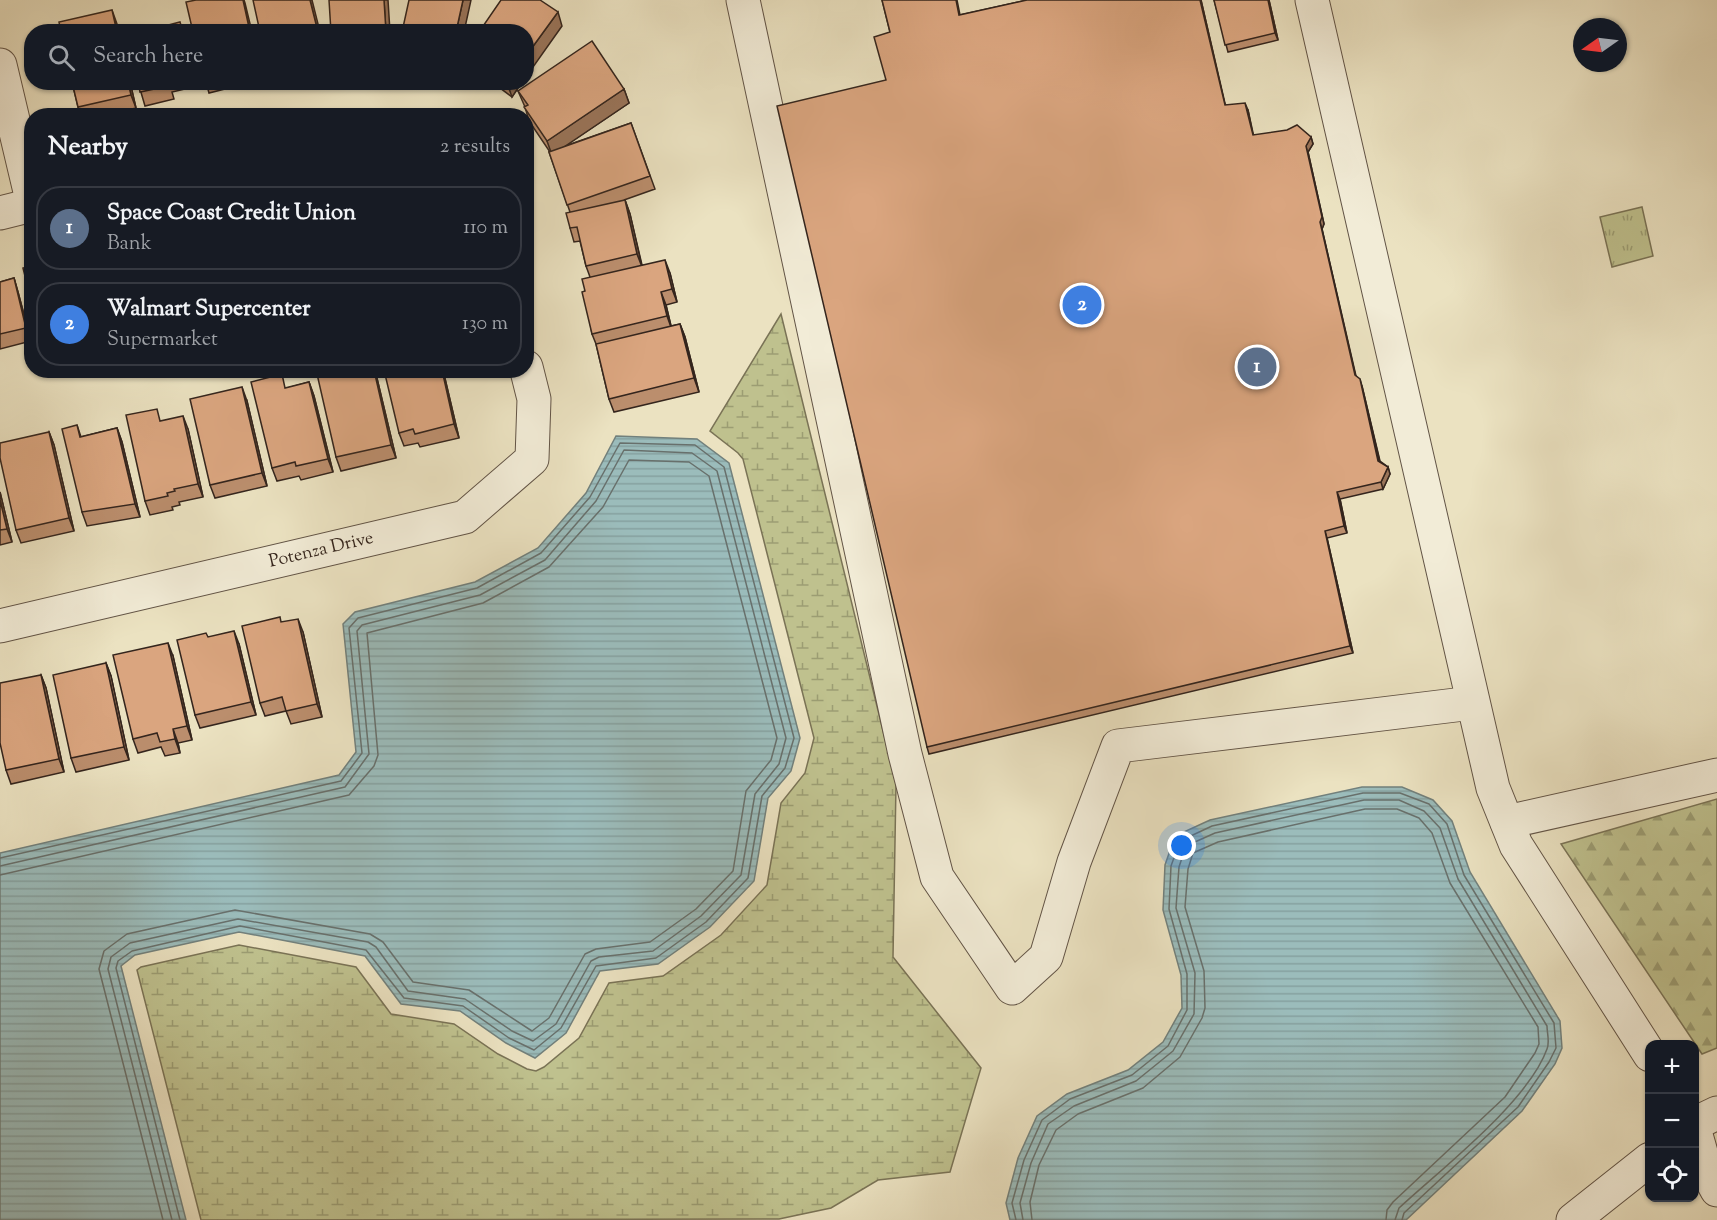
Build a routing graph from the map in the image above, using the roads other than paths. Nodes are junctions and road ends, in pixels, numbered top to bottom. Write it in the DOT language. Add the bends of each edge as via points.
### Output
graph roads {
  1 [pos="743,0"];
  2 [pos="1311,0"];
  3 [pos="0,65"];
  4 [pos="24,166"];
  5 [pos="24,207"];
  6 [pos="0,213"];
  7 [pos="529,378"];
  8 [pos="0,626"];
  9 [pos="1472,703"];
  10 [pos="1717,775"];
  11 [pos="1507,822"];
  12 [pos="1645,1047"];
  13 [pos="1717,1113"];
  14 [pos="1699,1124"];
  15 [pos="1699,1129"];
  16 [pos="1699,1142"];
  17 [pos="1717,1142"];
  18 [pos="1645,1163"];
  19 [pos="1717,1190"];
  20 [pos="1573,1220"];
  1 -- 9 [label="street" via="905,754 937,877 1012,988 1046,957 1074,862 1118,746"];
  2 -- 9 [label="street"];
  3 -- 4 [label="street"];
  5 -- 6 [label="street"];
  7 -- 8 [label="street, Potenza Drive" via="534,399 532,459 465,517"];
  9 -- 11 [label="street" via="1493,788"];
  10 -- 11 [label="street"];
  11 -- 12 [label="street" via="1527,863"];
  13 -- 14 [label="street"];
  15 -- 17 [label="street"];
  16 -- 19 [label="street" via="1706,1170"];
  18 -- 20 [label="street"];
}
